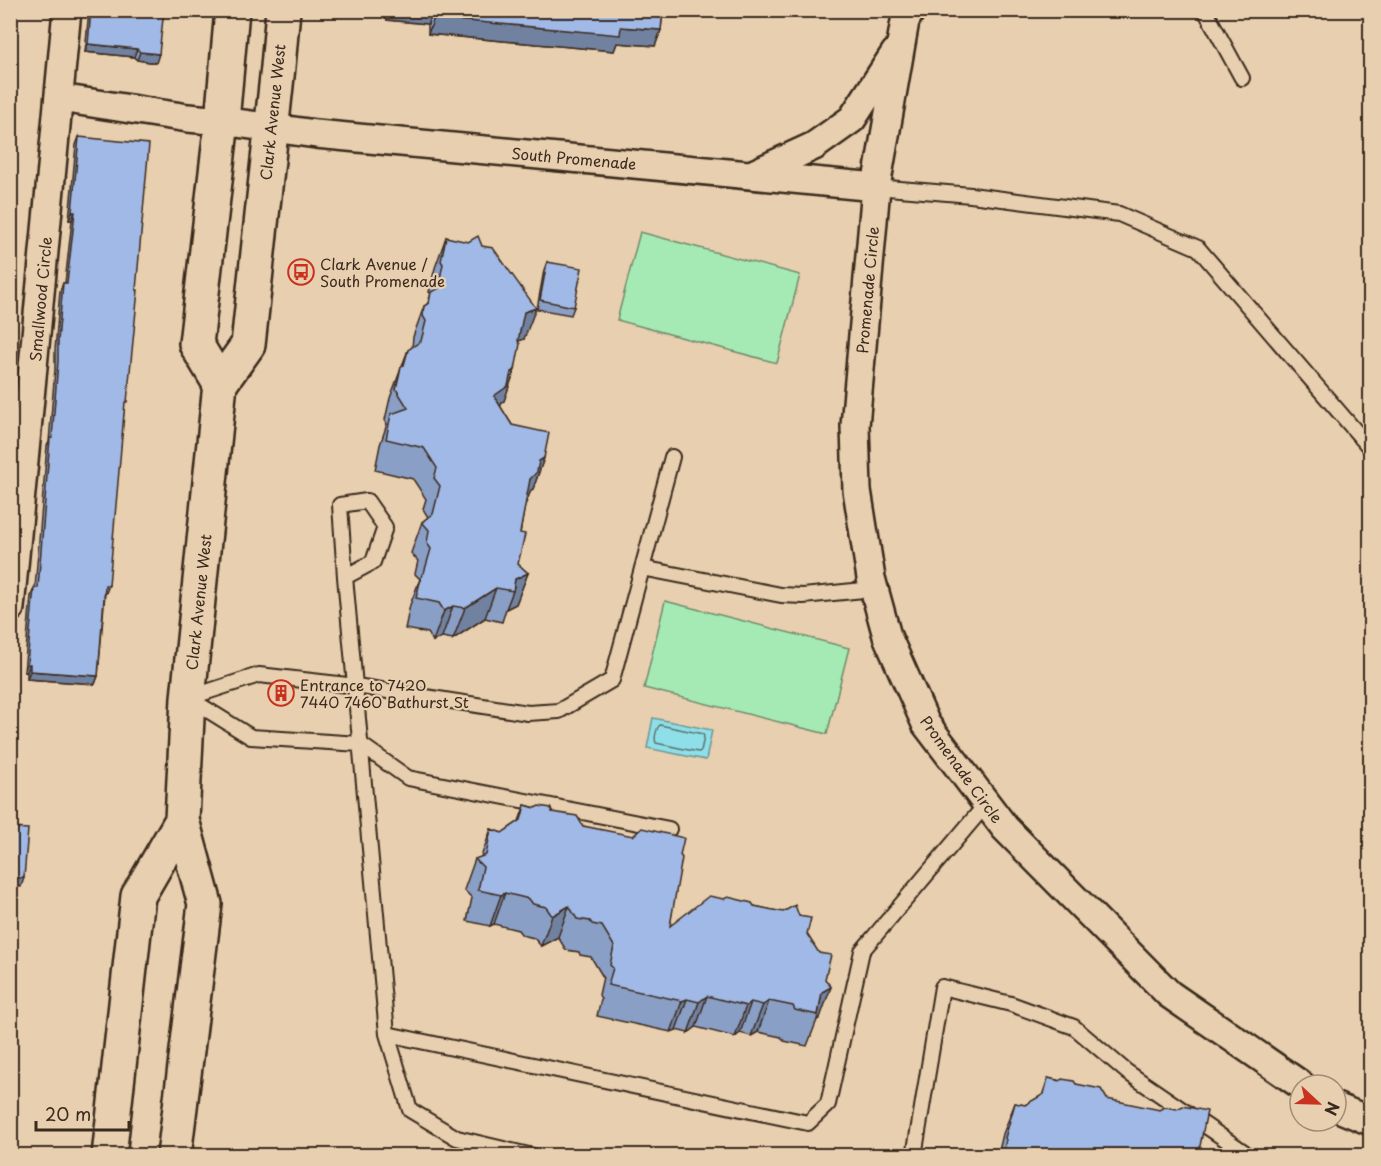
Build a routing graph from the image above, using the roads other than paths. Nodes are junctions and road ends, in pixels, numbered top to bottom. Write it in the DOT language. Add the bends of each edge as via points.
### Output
graph roads {
  1 [pos="67,10"];
  2 [pos="232,10"];
  3 [pos="283,10"];
  4 [pos="911,10"];
  5 [pos="1205,10"];
  6 [pos="902,42"];
  7 [pos="1242,78"];
  8 [pos="60,98"];
  9 [pos="222,121"];
  10 [pos="271,128"];
  11 [pos="752,174"];
  12 [pos="876,187"];
  13 [pos="220,384"];
  14 [pos="1371,448"];
  15 [pos="672,457"];
  16 [pos="642,568"];
  17 [pos="345,577"];
  18 [pos="874,589"];
  19 [pos="10,608"];
  20 [pos="356,686"];
  21 [pos="188,698"];
  22 [pos="360,744"];
  23 [pos="987,803"];
  24 [pos="182,820"];
  25 [pos="669,829"];
  26 [pos="387,1034"];
  27 [pos="1288,1076"];
  28 [pos="1348,1112"];
  29 [pos="1371,1121"];
  30 [pos="1244,1152"];
  31 [pos="108,1155"];
  32 [pos="174,1155"];
  33 [pos="533,1155"];
  34 [pos="914,1155"];
  1 -- 8 [label="street, Smallwood Circle"];
  2 -- 9 [label="street"];
  3 -- 10 [label="street, Clark Avenue West"];
  4 -- 6 [label="street, Promenade Circle"];
  5 -- 7 [label="lane"];
  6 -- 11 [label="street, Promenade Circle" via="852,119 814,146"];
  6 -- 12 [label="street, Promenade Circle"];
  8 -- 9 [label="street"];
  8 -- 19 [label="street, Smallwood Circle"];
  9 -- 10 [label="street, South Promenade"];
  9 -- 13 [label="street" via="196,344"];
  10 -- 11 [label="street, South Promenade"];
  10 -- 13 [label="street, Clark Avenue West" via="248,345"];
  11 -- 12 [label="street, South Promenade"];
  12 -- 14 [label="lane" via="1119,214 1198,248"];
  12 -- 18 [label="street, Promenade Circle" via="855,426 856,490"];
  13 -- 21 [label="street, Clark Avenue West"];
  15 -- 16 [label="lane"];
  16 -- 18 [label="lane" via="781,596"];
  16 -- 20 [label="lane" via="612,680 559,711 528,713"];
  17 -- 17 [label="lane" via="373,562 385,527 367,501 340,505"];
  17 -- 20 [label="lane"];
  18 -- 23 [label="street, Promenade Circle" via="887,636 926,724"];
  20 -- 21 [label="lane" via="260,675"];
  20 -- 22 [label="lane"];
  21 -- 22 [label="lane" via="250,737"];
  21 -- 24 [label="street, Clark Avenue West"];
  22 -- 25 [label="lane" via="408,778"];
  22 -- 26 [label="lane"];
  23 -- 26 [label="lane" via="862,951 828,1104 808,1123"];
  23 -- 27 [label="street, Promenade Circle" via="1005,828 1169,994"];
  24 -- 31 [label="street, Clark Avenue West" via="138,896"];
  24 -- 32 [label="street, Clark Avenue West" via="205,904"];
  26 -- 33 [label="lane" via="410,1110 457,1138"];
  28 -- 29 [label="street"];
  30 -- 34 [label="lane" via="1127,1072 1074,1027 1011,1004 942,987"];
}
